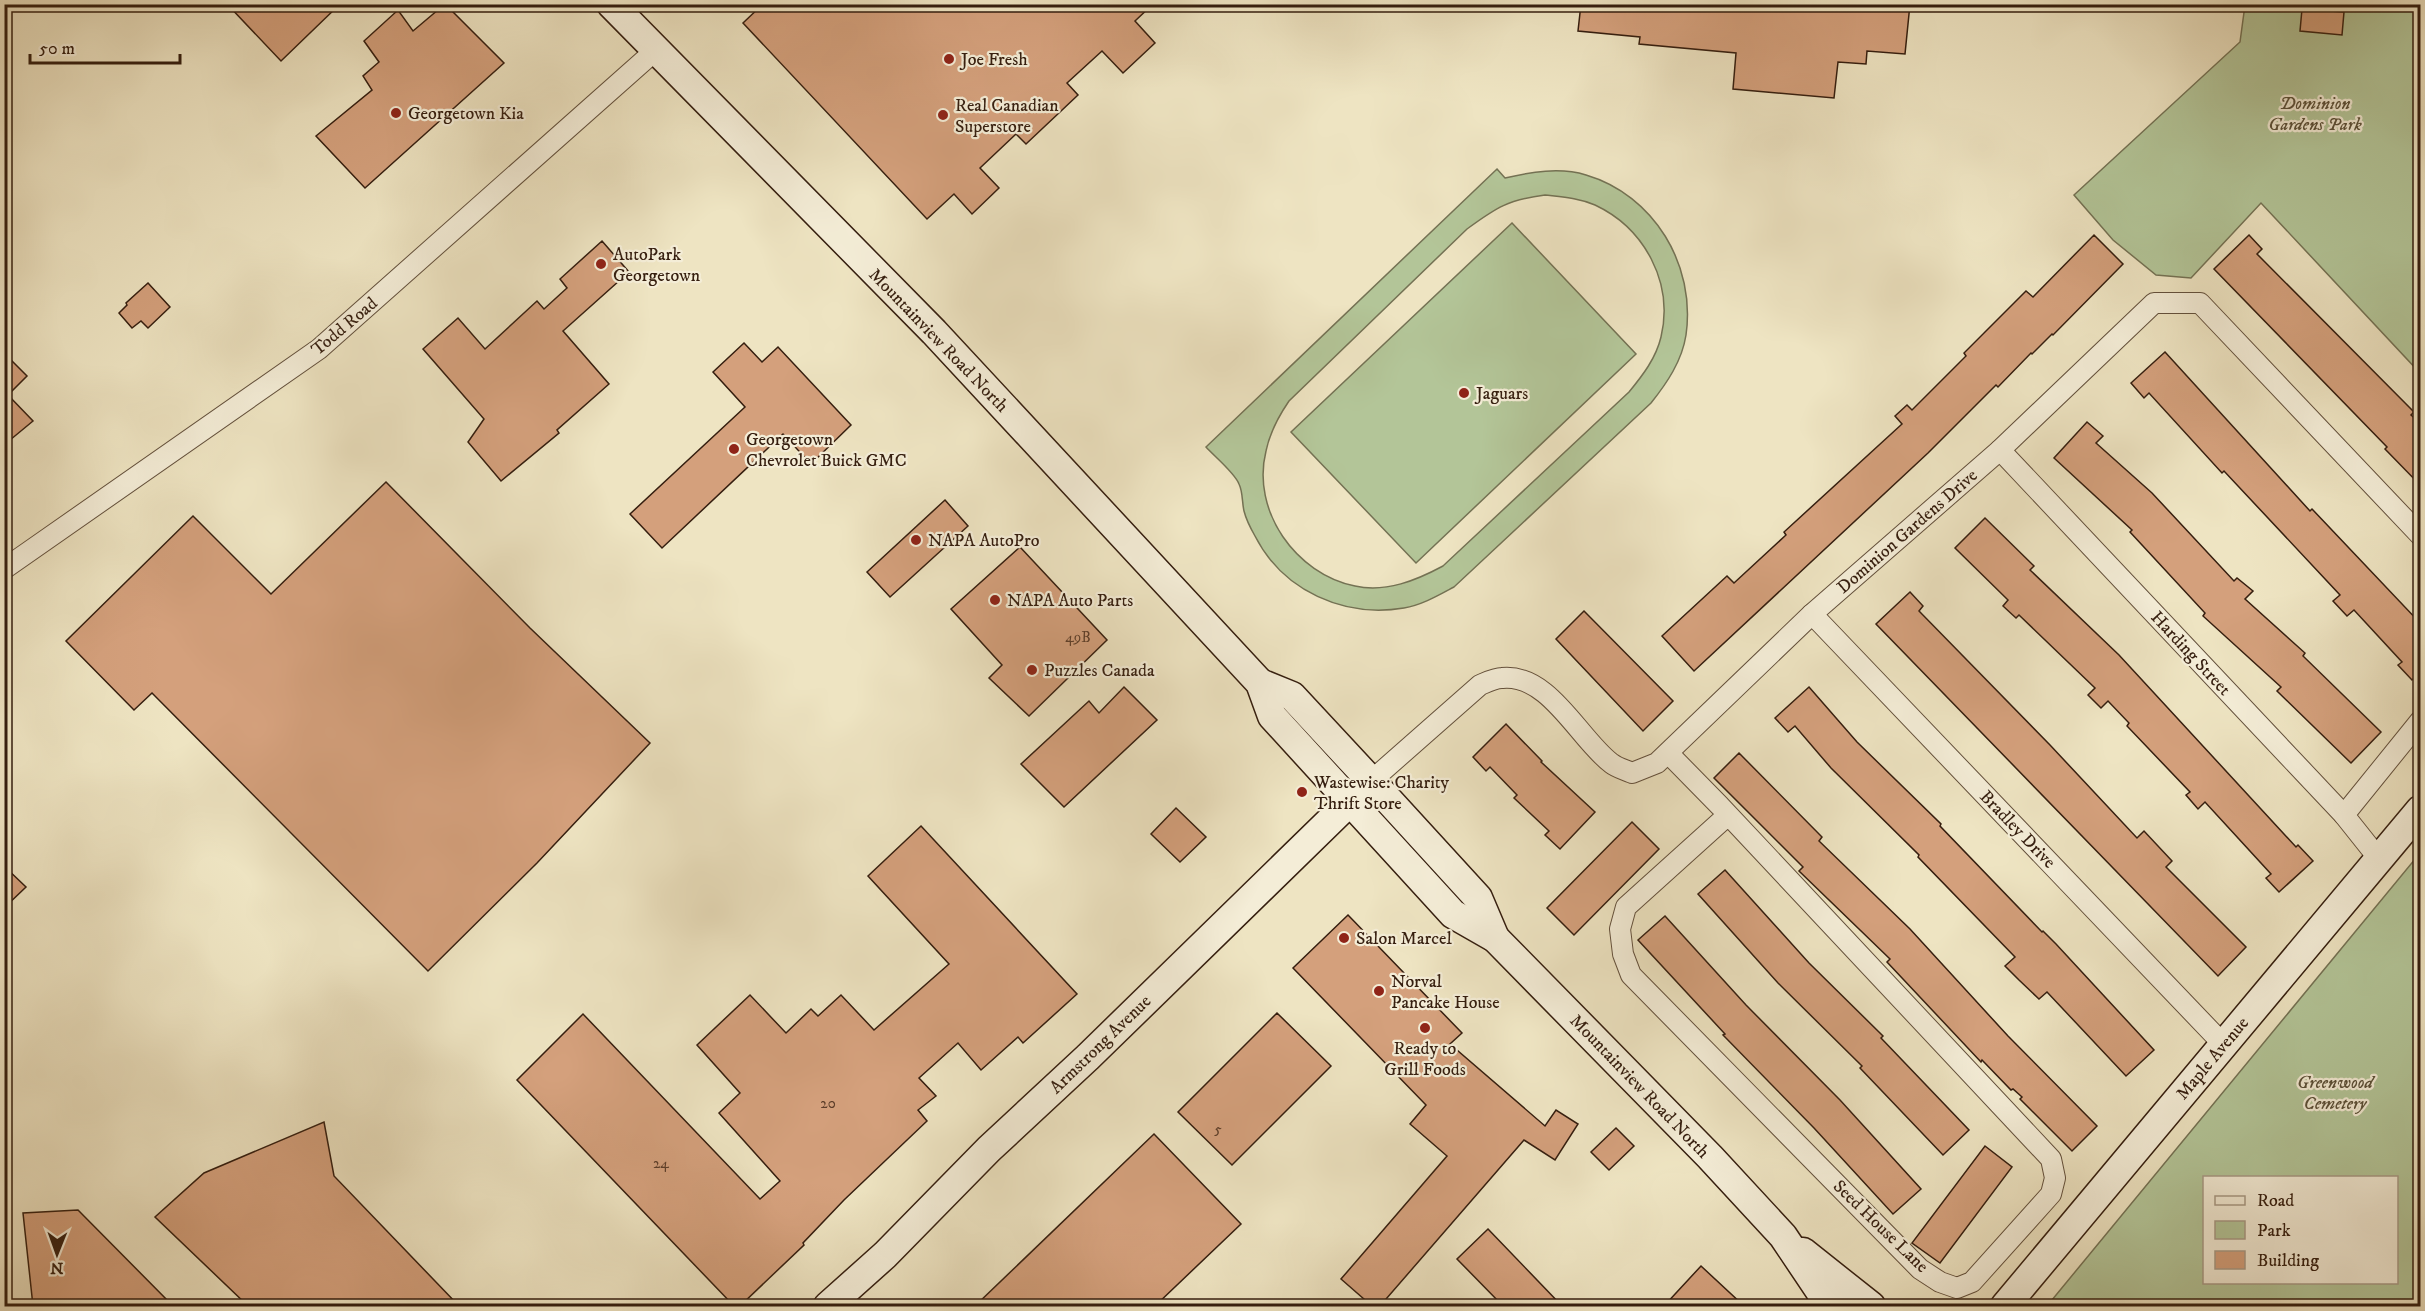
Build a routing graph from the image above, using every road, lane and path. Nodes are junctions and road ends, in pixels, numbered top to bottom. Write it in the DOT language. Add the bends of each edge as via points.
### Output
graph roads {
  1 [pos="611,4"];
  2 [pos="657,49"];
  3 [pos="2000,450"];
  4 [pos="2421,534"];
  5 [pos="4,569"];
  6 [pos="1812,614"];
  7 [pos="1260,683"];
  8 [pos="2421,721"];
  9 [pos="1668,753"];
  10 [pos="1371,781"];
  11 [pos="1350,801"];
  12 [pos="2421,810"];
  13 [pos="1728,815"];
  14 [pos="2344,815"];
  15 [pos="2379,858"];
  16 [pos="1495,938"];
  17 [pos="2223,1044"];
  18 [pos="1783,1236"];
  19 [pos="828,1306"];
  20 [pos="1830,1306"];
  21 [pos="1871,1306"];
  22 [pos="2005,1306"];
  1 -- 2 [label="main road, Mountainview Road North"];
  2 -- 5 [label="street, Todd Road" via="319,349"];
  2 -- 7 [label="main road, Mountainview Road North" via="934,332"];
  3 -- 4 [label="street, Dominion Gardens Drive" via="2154,303 2200,303"];
  3 -- 6 [label="street, Dominion Gardens Drive"];
  3 -- 14 [label="street, Harding Street"];
  6 -- 9 [label="street, Dominion Gardens Drive"];
  6 -- 17 [label="street, Bradley Drive"];
  7 -- 10 [label="main road, Mountainview Road North" via="1292,696"];
  7 -- 11 [label="main road, Mountainview Road North" via="1272,716"];
  8 -- 14 [label="street"];
  9 -- 10 [label="street, Dominion Gardens Drive" via="1658,763 1632,773 1612,764 1530,682 1501,678 1480,685"];
  9 -- 13 [label="street, Seed House Lane"];
  10 -- 11 [label="main road, Armstrong Avenue"];
  10 -- 16 [label="main road, Mountainview Road North" via="1478,898"];
  11 -- 16 [label="main road, Mountainview Road North" via="1453,914"];
  11 -- 19 [label="main road, Armstrong Avenue"];
  12 -- 15 [label="main road, Maple Avenue"];
  13 -- 13 [label="street, Seed House Lane" via="1626,907 1620,929 1631,975 1920,1269 1957,1288 1972,1282 2050,1194 2055,1178 2051,1159"];
  14 -- 15 [label="street, Harding Street"];
  15 -- 17 [label="main road, Maple Avenue"];
  16 -- 18 [label="main road, Mountainview Road North"];
  17 -- 22 [label="main road, Maple Avenue"];
  18 -- 20 [label="main road, Mountainview Road North"];
  18 -- 21 [label="main road, Mountainview Road North"];
}
